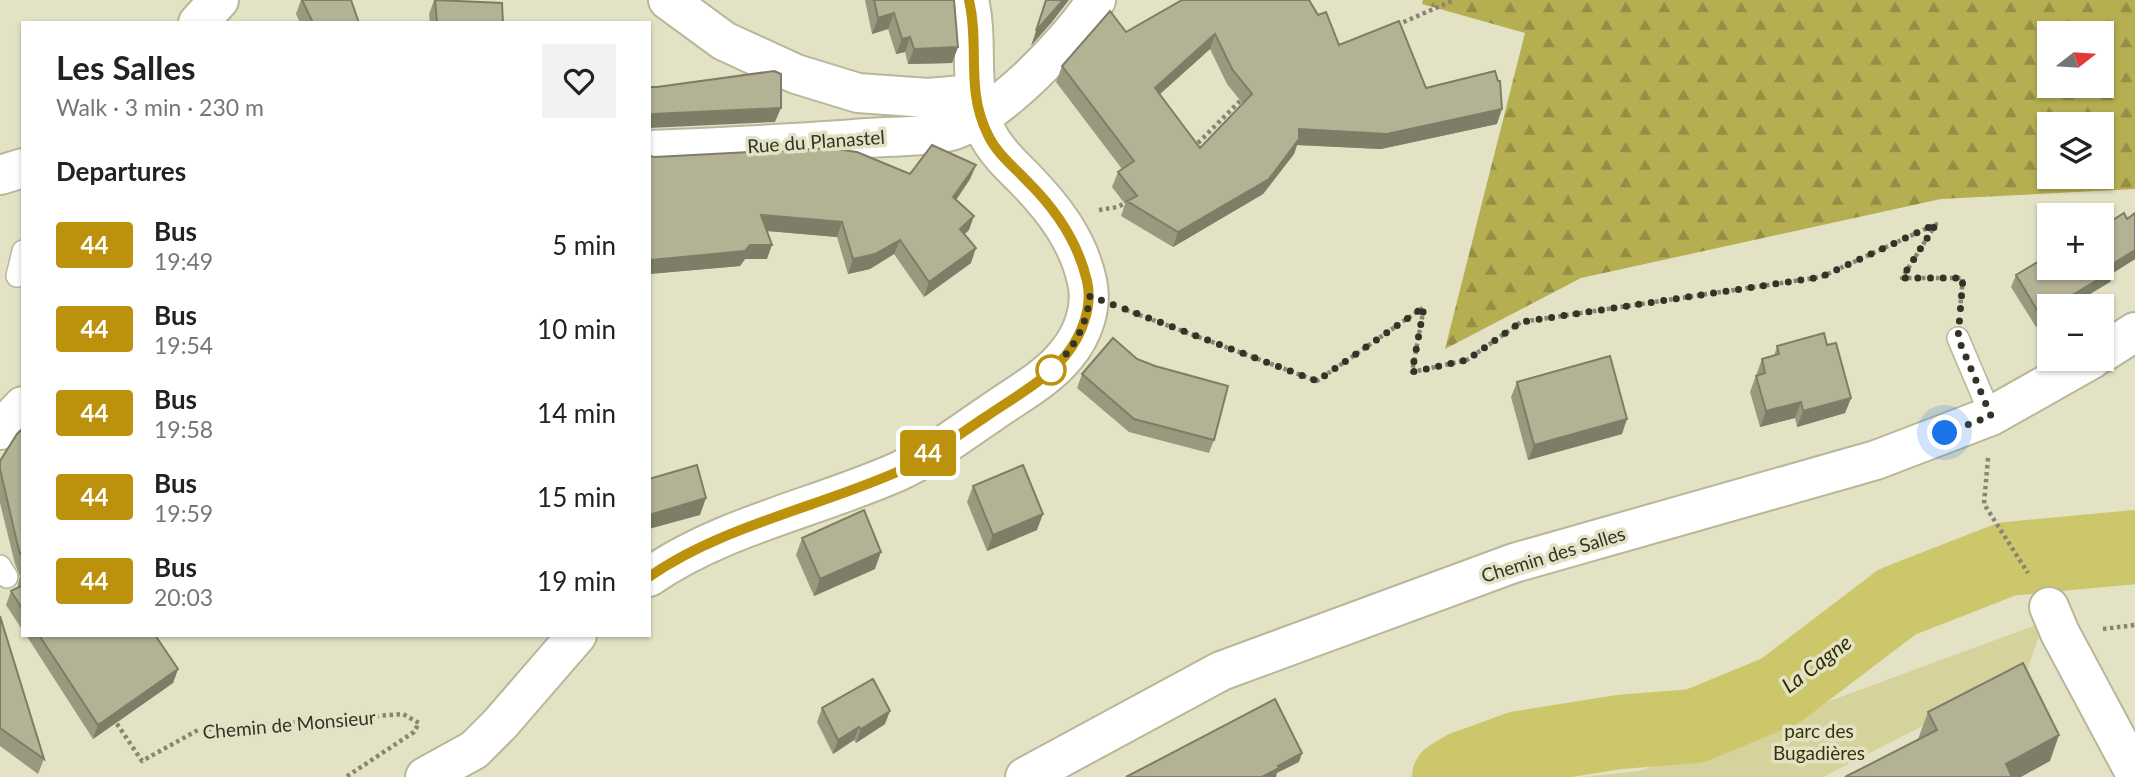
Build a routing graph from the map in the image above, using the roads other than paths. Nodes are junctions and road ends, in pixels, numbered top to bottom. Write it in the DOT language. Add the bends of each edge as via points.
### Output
graph roads {
  1 [pos="219,0"];
  2 [pos="668,0"];
  3 [pos="969,0"];
  4 [pos="1096,0"];
  5 [pos="200,21"];
  6 [pos="977,106"];
  7 [pos="651,150"];
  8 [pos="21,169"];
  9 [pos="0,175"];
  10 [pos="21,259"];
  11 [pos="17,276"];
  12 [pos="2135,332"];
  13 [pos="1958,338"];
  14 [pos="2114,345"];
  15 [pos="2071,371"];
  16 [pos="21,408"];
  17 [pos="1991,416"];
  18 [pos="0,430"];
  19 [pos="651,576"];
  20 [pos="2049,607"];
  21 [pos="575,637"];
  22 [pos="2135,773"];
  23 [pos="425,777"];
  24 [pos="1026,777"];
  1 -- 5 [label="street"];
  2 -- 6 [label="street" via="724,41 796,74 858,93"];
  3 -- 6 [label="street"];
  4 -- 6 [label="street, Rue du Planastel" via="1081,23 999,105"];
  6 -- 7 [label="street, Rue du Planastel" via="947,132"];
  6 -- 19 [label="street" via="995,148 1069,232 1080,257 1090,296 1073,347 1032,385 899,471 731,534"];
  8 -- 9 [label="street"];
  10 -- 11 [label="lane"];
  12 -- 14 [label="street"];
  13 -- 17 [label="lane"];
  15 -- 17 [label="street, Chemin des Salles"];
  16 -- 18 [label="street"];
  17 -- 24 [label="street, Chemin des Salles" via="1876,460 1514,563 1221,671"];
  20 -- 22 [label="street"];
  21 -- 23 [label="street" via="474,750"];
}
